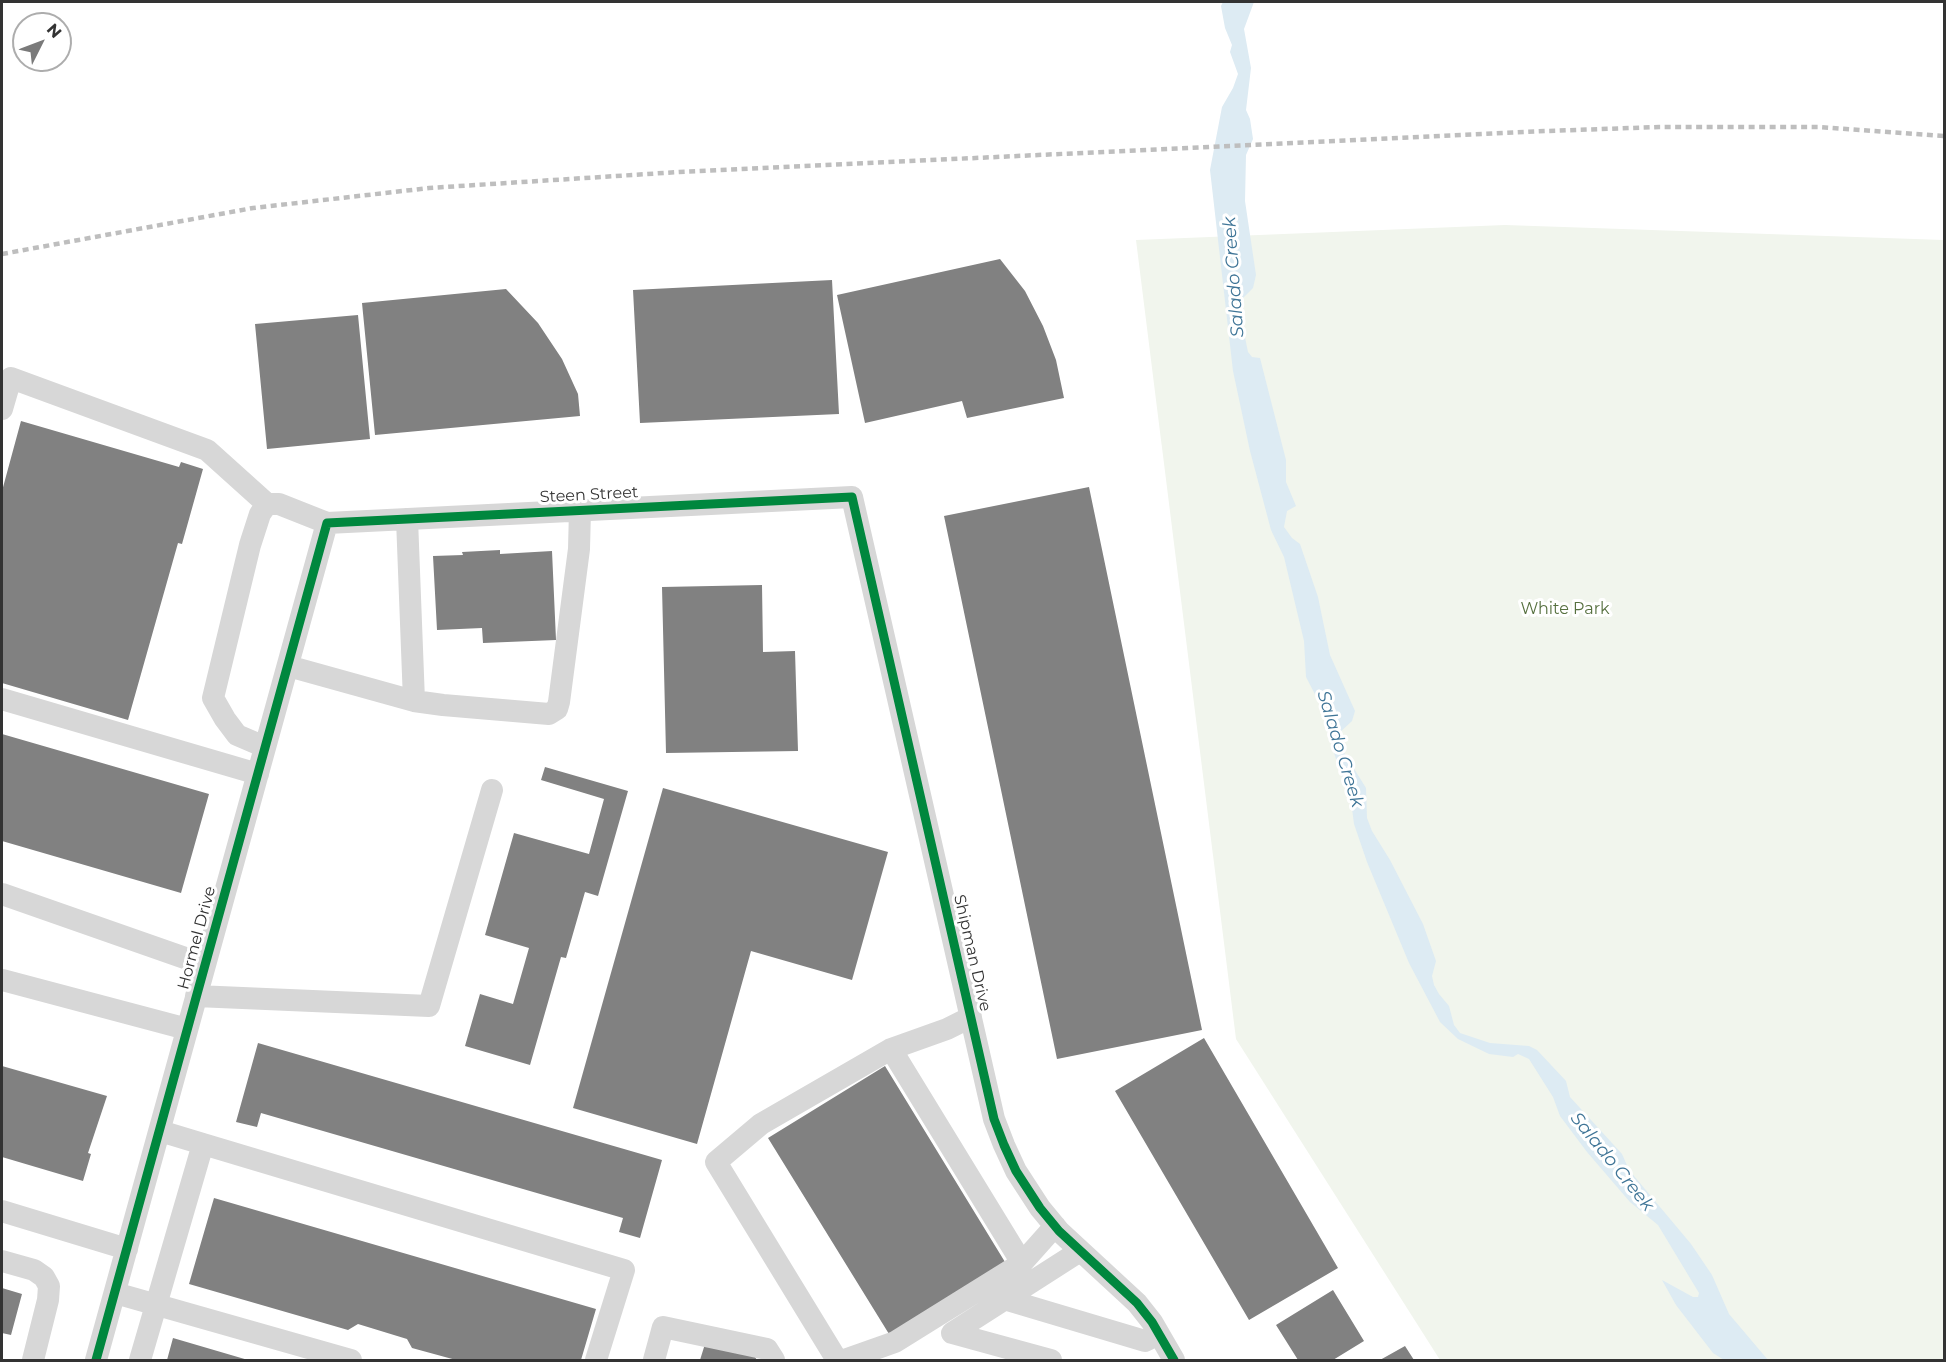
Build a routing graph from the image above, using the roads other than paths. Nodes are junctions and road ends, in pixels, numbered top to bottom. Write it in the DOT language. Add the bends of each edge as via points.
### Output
graph roads {
  1 [pos="2,409"];
  2 [pos="852,497"];
  3 [pos="267,504"];
  4 [pos="580,510"];
  5 [pos="407,519"];
  6 [pos="327,523"];
  7 [pos="288,666"];
  8 [pos="2,699"];
  9 [pos="414,700"];
  10 [pos="265,747"];
  11 [pos="258,774"];
  12 [pos="492,790"];
  13 [pos="2,894"];
  14 [pos="205,965"];
  15 [pos="2,980"];
  16 [pos="196,996"];
  17 [pos="971,1017"];
  18 [pos="187,1029"];
  19 [pos="891,1049"];
  20 [pos="160,1131"];
  21 [pos="203,1144"];
  22 [pos="2,1211"];
  23 [pos="1055,1226"];
  24 [pos="127,1249"];
  25 [pos="1080,1251"];
  26 [pos="2,1261"];
  27 [pos="1022,1263"];
  28 [pos="115,1293"];
  29 [pos="1004,1299"];
  30 [pos="156,1304"];
  31 [pos="1159,1334"];
  32 [pos="31,1359"];
  33 [pos="96,1360"];
  34 [pos="140,1360"];
  35 [pos="351,1360"];
  36 [pos="596,1360"];
  37 [pos="654,1360"];
  38 [pos="774,1360"];
  39 [pos="837,1360"];
  40 [pos="844,1360"];
  41 [pos="1051,1360"];
  42 [pos="1174,1360"];
  1 -- 3 [label="street" via="11,378 207,450"];
  2 -- 4 [label="street, Steen Street"];
  2 -- 17 [label="street, Shipman Drive"];
  3 -- 6 [label="street" via="279,504"];
  3 -- 10 [label="street" via="251,543 213,698 237,735"];
  4 -- 5 [label="street, Steen Street"];
  4 -- 9 [label="street" via="579,549 557,709 549,714"];
  5 -- 6 [label="street, Steen Street"];
  5 -- 9 [label="street"];
  6 -- 7 [label="street, Hormel Drive"];
  7 -- 9 [label="street"];
  7 -- 10 [label="street, Hormel Drive"];
  8 -- 11 [label="street"];
  10 -- 11 [label="street, Hormel Drive"];
  11 -- 14 [label="street, Hormel Drive"];
  12 -- 16 [label="street" via="429,1006"];
  13 -- 14 [label="street"];
  14 -- 16 [label="street, Hormel Drive"];
  15 -- 18 [label="street"];
  16 -- 18 [label="street, Hormel Drive"];
  17 -- 19 [label="street"];
  17 -- 23 [label="street, Shipman Drive" via="994,1119 1004,1145 1016,1171"];
  18 -- 20 [label="street, Hormel Drive"];
  19 -- 27 [label="street"];
  19 -- 39 [label="street" via="761,1124 716,1162"];
  20 -- 21 [label="street"];
  20 -- 24 [label="street, Hormel Drive"];
  21 -- 30 [label="street"];
  21 -- 36 [label="street" via="624,1270"];
  22 -- 24 [label="street"];
  23 -- 25 [label="street, Shipman Drive"];
  23 -- 27 [label="street"];
  24 -- 28 [label="street, Hormel Drive"];
  25 -- 29 [label="street"];
  25 -- 31 [label="street, Shipman Drive" via="1137,1303"];
  26 -- 32 [label="street" via="34,1270 49,1286"];
  27 -- 40 [label="street" via="895,1342"];
  28 -- 30 [label="street"];
  28 -- 33 [label="street, Hormel Drive"];
  29 -- 31 [label="street" via="1145,1341"];
  29 -- 41 [label="street" via="952,1333"];
  30 -- 34 [label="street"];
  30 -- 35 [label="street"];
  31 -- 42 [label="street, Shipman Drive"];
  37 -- 38 [label="street" via="663,1327 767,1348"];
}
